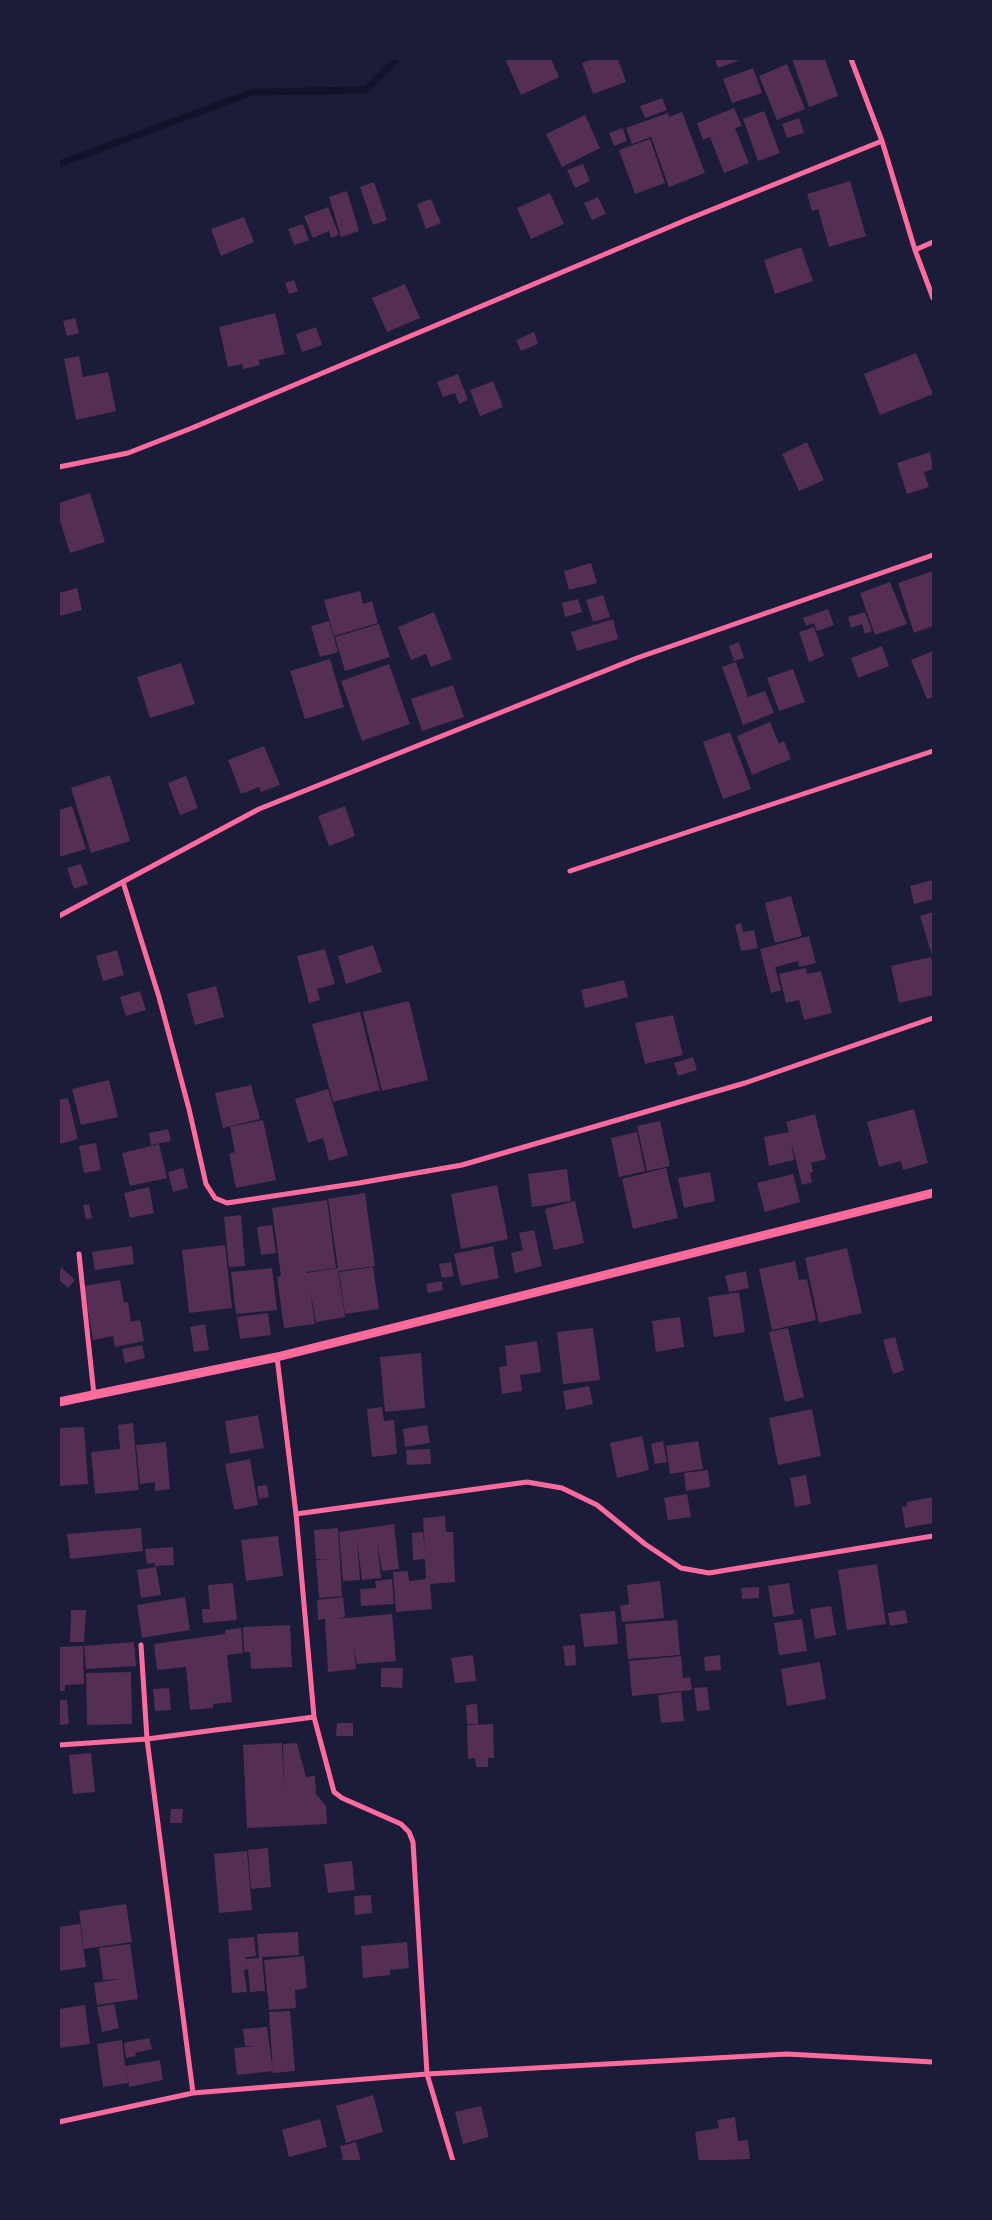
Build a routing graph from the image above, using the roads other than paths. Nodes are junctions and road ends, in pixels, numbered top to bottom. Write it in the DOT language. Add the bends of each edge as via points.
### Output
graph roads {
  1 [pos="851,59"];
  2 [pos="882,141"];
  3 [pos="933,242"];
  4 [pos="915,250"];
  5 [pos="933,298"];
  6 [pos="59,467"];
  7 [pos="933,555"];
  8 [pos="933,751"];
  9 [pos="570,871"];
  10 [pos="123,882"];
  11 [pos="59,916"];
  12 [pos="933,1018"];
  13 [pos="933,1193"];
  14 [pos="79,1254"];
  15 [pos="277,1357"];
  16 [pos="94,1395"];
  17 [pos="59,1402"];
  18 [pos="296,1514"];
  19 [pos="933,1536"];
  20 [pos="141,1645"];
  21 [pos="314,1716"];
  22 [pos="147,1739"];
  23 [pos="59,1745"];
  24 [pos="933,2062"];
  25 [pos="427,2074"];
  26 [pos="193,2093"];
  27 [pos="59,2122"];
  28 [pos="453,2161"];
  1 -- 2 [label="street"];
  2 -- 4 [label="street"];
  2 -- 6 [label="street" via="192,428 128,453"];
  3 -- 4 [label="street"];
  4 -- 5 [label="street"];
  7 -- 10 [label="street" via="637,658 268,805"];
  8 -- 9 [label="street"];
  10 -- 11 [label="street"];
  10 -- 12 [label="street" via="159,997 206,1184 215,1198 227,1203 462,1165 745,1083"];
  13 -- 15 [label="street"];
  14 -- 16 [label="street"];
  15 -- 16 [label="street"];
  15 -- 18 [label="street"];
  16 -- 17 [label="street"];
  18 -- 19 [label="street" via="527,1482 562,1488 597,1505 681,1568 709,1573"];
  18 -- 21 [label="street"];
  20 -- 22 [label="street"];
  21 -- 22 [label="street"];
  21 -- 25 [label="street" via="334,1792 402,1824 413,1842"];
  22 -- 23 [label="street"];
  22 -- 26 [label="street"];
  24 -- 25 [label="street" via="787,2054"];
  25 -- 26 [label="street"];
  25 -- 28 [label="street"];
  26 -- 27 [label="street"];
}
